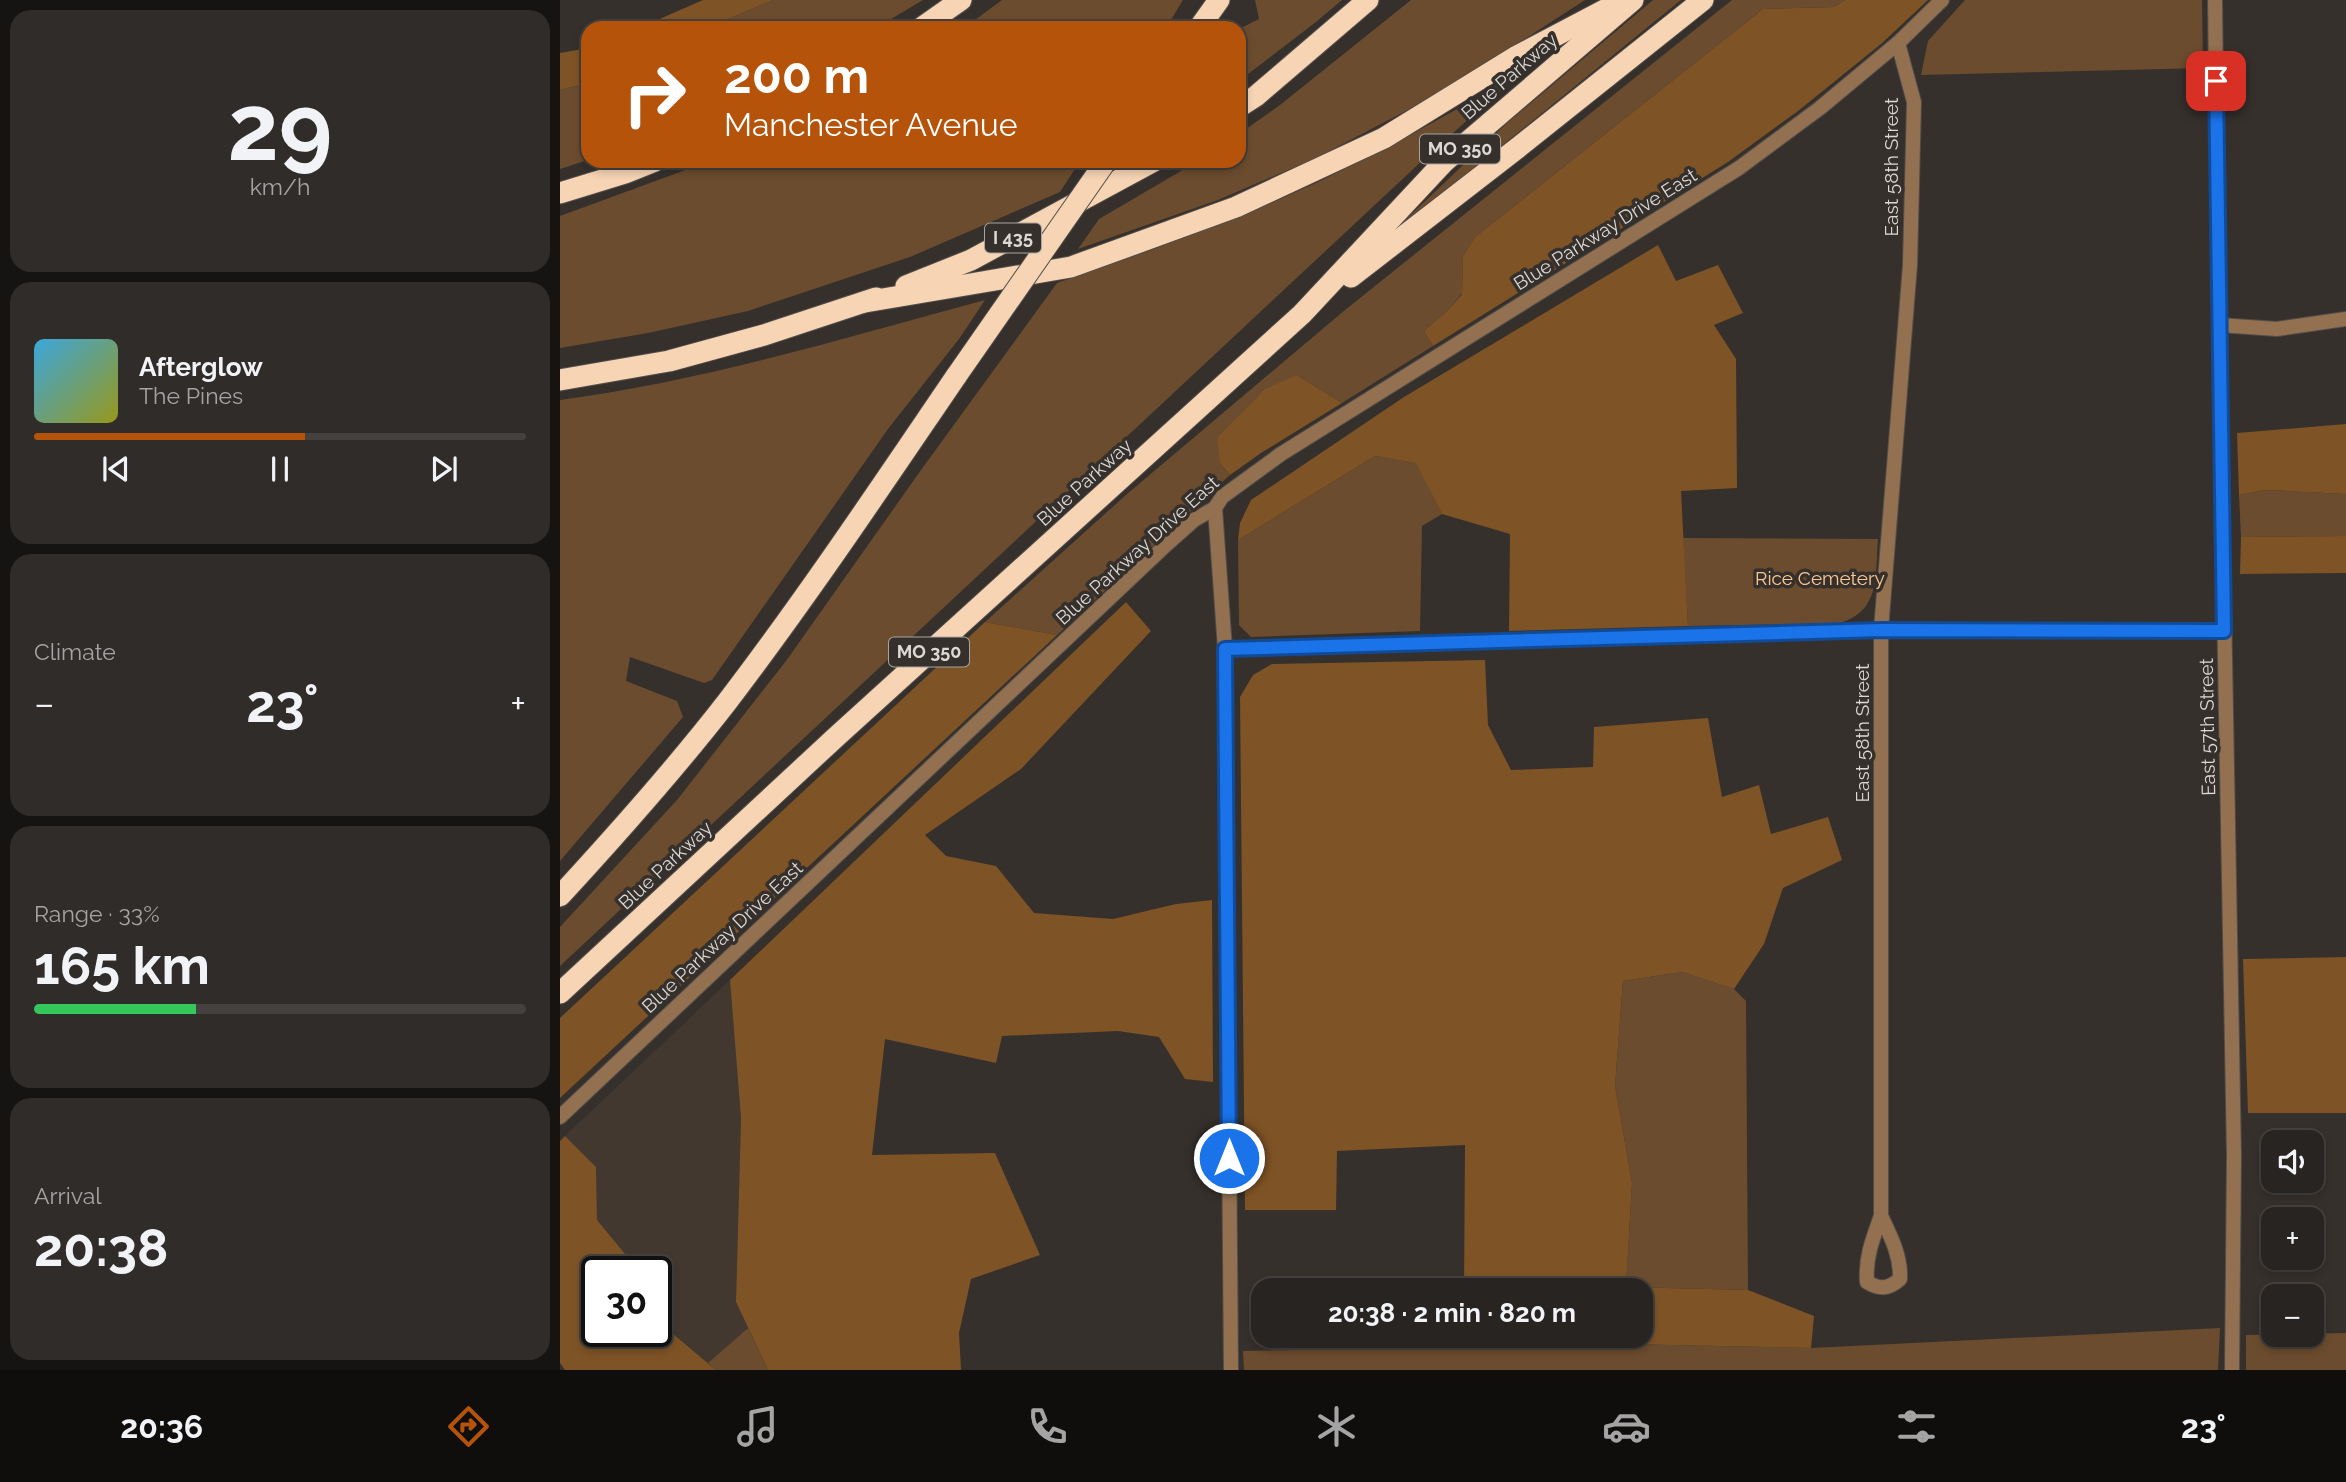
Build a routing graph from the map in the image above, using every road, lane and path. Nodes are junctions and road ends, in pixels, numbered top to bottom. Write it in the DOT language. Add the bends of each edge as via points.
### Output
graph roads {
  1 [pos="961,0"];
  2 [pos="1220,0"];
  3 [pos="1368,0"];
  4 [pos="1623,0"];
  5 [pos="1633,0"];
  6 [pos="1703,0"];
  7 [pos="1942,0"];
  8 [pos="2215,0"];
  9 [pos="931,21"];
  10 [pos="1204,21"];
  11 [pos="1898,43"];
  12 [pos="1246,102"];
  13 [pos="638,168"];
  14 [pos="1101,168"];
  15 [pos="1141,168"];
  16 [pos="560,193"];
  17 [pos="865,302"];
  18 [pos="1302,314"];
  19 [pos="2346,319"];
  20 [pos="2219,325"];
  21 [pos="560,380"];
  22 [pos="1215,508"];
  23 [pos="1881,630"];
  24 [pos="2224,631"];
  25 [pos="1225,649"];
  26 [pos="560,896"];
  27 [pos="560,993"];
  28 [pos="560,1117"];
  29 [pos="1881,1216"];
  30 [pos="1231,1370"];
  31 [pos="2232,1370"];
  1 -- 9 [label="highway"];
  2 -- 10 [label="highway"];
  3 -- 12 [label="highway"];
  4 -- 17 [label="highway" via="1517,56 1384,138 1236,207 1071,267"];
  5 -- 18 [label="highway, Blue Parkway / MO 350" via="1444,162"];
  6 -- 18 [label="highway"];
  7 -- 11 [label="street, Blue Parkway Drive East"];
  8 -- 20 [label="street, East 57th Street"];
  11 -- 22 [label="street, Blue Parkway Drive East" via="1821,108 1739,168 1280,454 1222,497"];
  11 -- 23 [label="street, East 58th Street" via="1914,102 1910,265"];
  13 -- 16 [label="highway"];
  14 -- 26 [label="highway, bridge" via="727,702"];
  15 -- 17 [label="highway, I 435" via="971,260"];
  17 -- 21 [label="highway, I 435" via="669,361"];
  18 -- 27 [label="highway, Blue Parkway / MO 350"];
  19 -- 20 [label="street" via="2277,329"];
  20 -- 24 [label="street, East 57th Street"];
  22 -- 25 [label="street"];
  22 -- 28 [label="street, Blue Parkway Drive East" via="1167,544"];
  23 -- 24 [label="street"];
  23 -- 25 [label="street"];
  23 -- 29 [label="street, East 58th Street"];
  24 -- 31 [label="street, East 57th Street" via="2234,1156"];
  25 -- 30 [label="street"];
}
